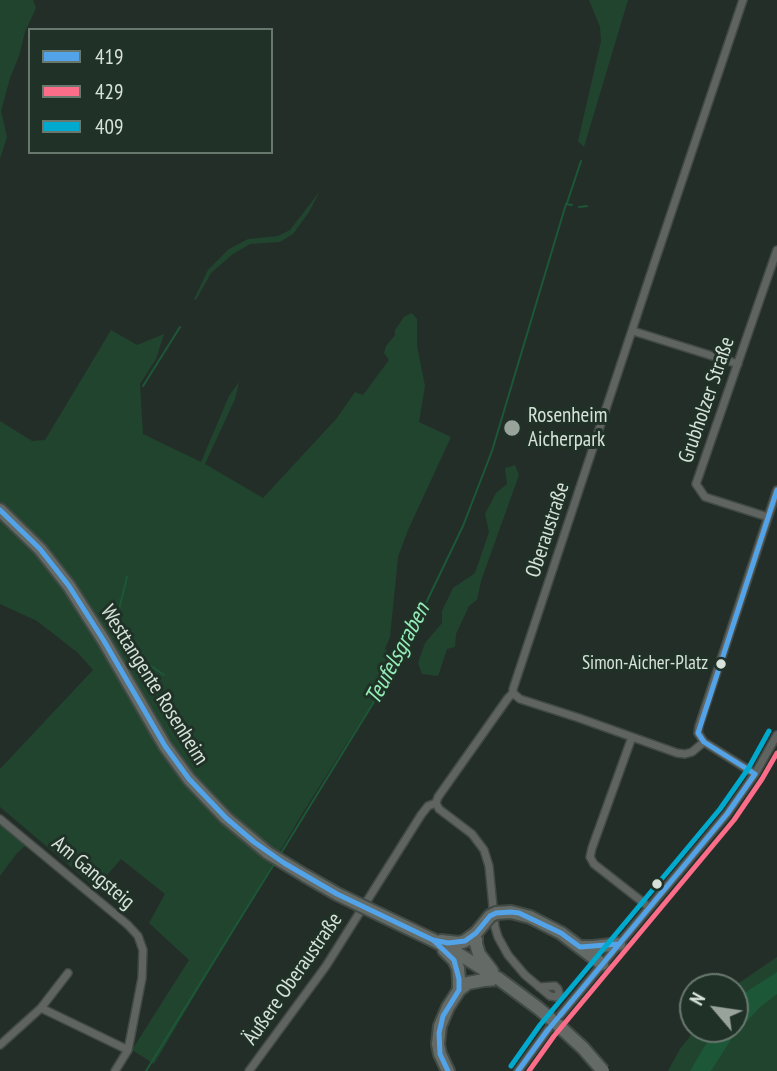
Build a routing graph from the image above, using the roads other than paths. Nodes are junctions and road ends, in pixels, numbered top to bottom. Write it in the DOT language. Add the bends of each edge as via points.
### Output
graph roads {
  1 [pos="743,0"];
  2 [pos="777,250"];
  3 [pos="632,331"];
  4 [pos="738,364"];
  5 [pos="777,491"];
  6 [pos="776,500"];
  7 [pos="0,510"];
  8 [pos="768,517"];
  9 [pos="513,693"];
  10 [pos="777,735"];
  11 [pos="632,737"];
  12 [pos="704,742"];
  13 [pos="755,774"];
  14 [pos="436,803"];
  15 [pos="0,819"];
  16 [pos="649,907"];
  17 [pos="476,933"];
  18 [pos="433,940"];
  19 [pos="620,944"];
  20 [pos="580,947"];
  21 [pos="602,964"];
  22 [pos="68,973"];
  23 [pos="499,979"];
  24 [pos="539,987"];
  25 [pos="459,990"];
  26 [pos="41,1008"];
  27 [pos="0,1045"];
  28 [pos="128,1049"];
  29 [pos="446,1068"];
  30 [pos="115,1071"];
  31 [pos="249,1071"];
  32 [pos="518,1071"];
  33 [pos="603,1071"];
  1 -- 3 [label="street, Oberaustraße"];
  2 -- 4 [label="street, Grubholzer Straße"];
  3 -- 4 [label="street"];
  3 -- 9 [label="street, Oberaustraße"];
  4 -- 8 [label="street, Grubholzer Straße" via="696,484 705,497"];
  5 -- 6 [label="street"];
  6 -- 8 [label="street"];
  7 -- 18 [label="highway, Westtangente Rosenheim, bridge" via="40,548 69,586 165,746 226,818 304,875"];
  8 -- 12 [label="street" via="699,726"];
  9 -- 11 [label="street"];
  9 -- 14 [label="street, Oberaustraße"];
  10 -- 13 [label="street"];
  11 -- 12 [label="street" via="685,754"];
  11 -- 16 [label="street" via="590,857"];
  12 -- 13 [label="street"];
  13 -- 16 [label="street"];
  14 -- 24 [label="street" via="484,850 498,937 513,962"];
  14 -- 31 [label="street, Äußere Oberaustraße" via="421,815 326,966"];
  15 -- 28 [label="street, Am Gangsteig" via="138,936 143,964"];
  16 -- 19 [label="street"];
  17 -- 18 [label="highway" via="459,943"];
  17 -- 20 [label="highway, bridge" via="490,916 511,912 530,917"];
  17 -- 23 [label="highway" via="479,954"];
  18 -- 23 [label="highway, Westtangente Rosenheim"];
  18 -- 25 [label="highway" via="454,960"];
  19 -- 20 [label="highway"];
  19 -- 21 [label="street"];
  20 -- 21 [label="highway"];
  21 -- 32 [label="street"];
  22 -- 26 [label="street"];
  23 -- 25 [label="highway" via="476,981"];
  23 -- 33 [label="highway, Westtangente Rosenheim, bridge" via="549,1017"];
  25 -- 29 [label="highway" via="443,1016 439,1033 439,1054"];
  26 -- 27 [label="street"];
  26 -- 28 [label="street"];
  28 -- 30 [label="street"];
}
